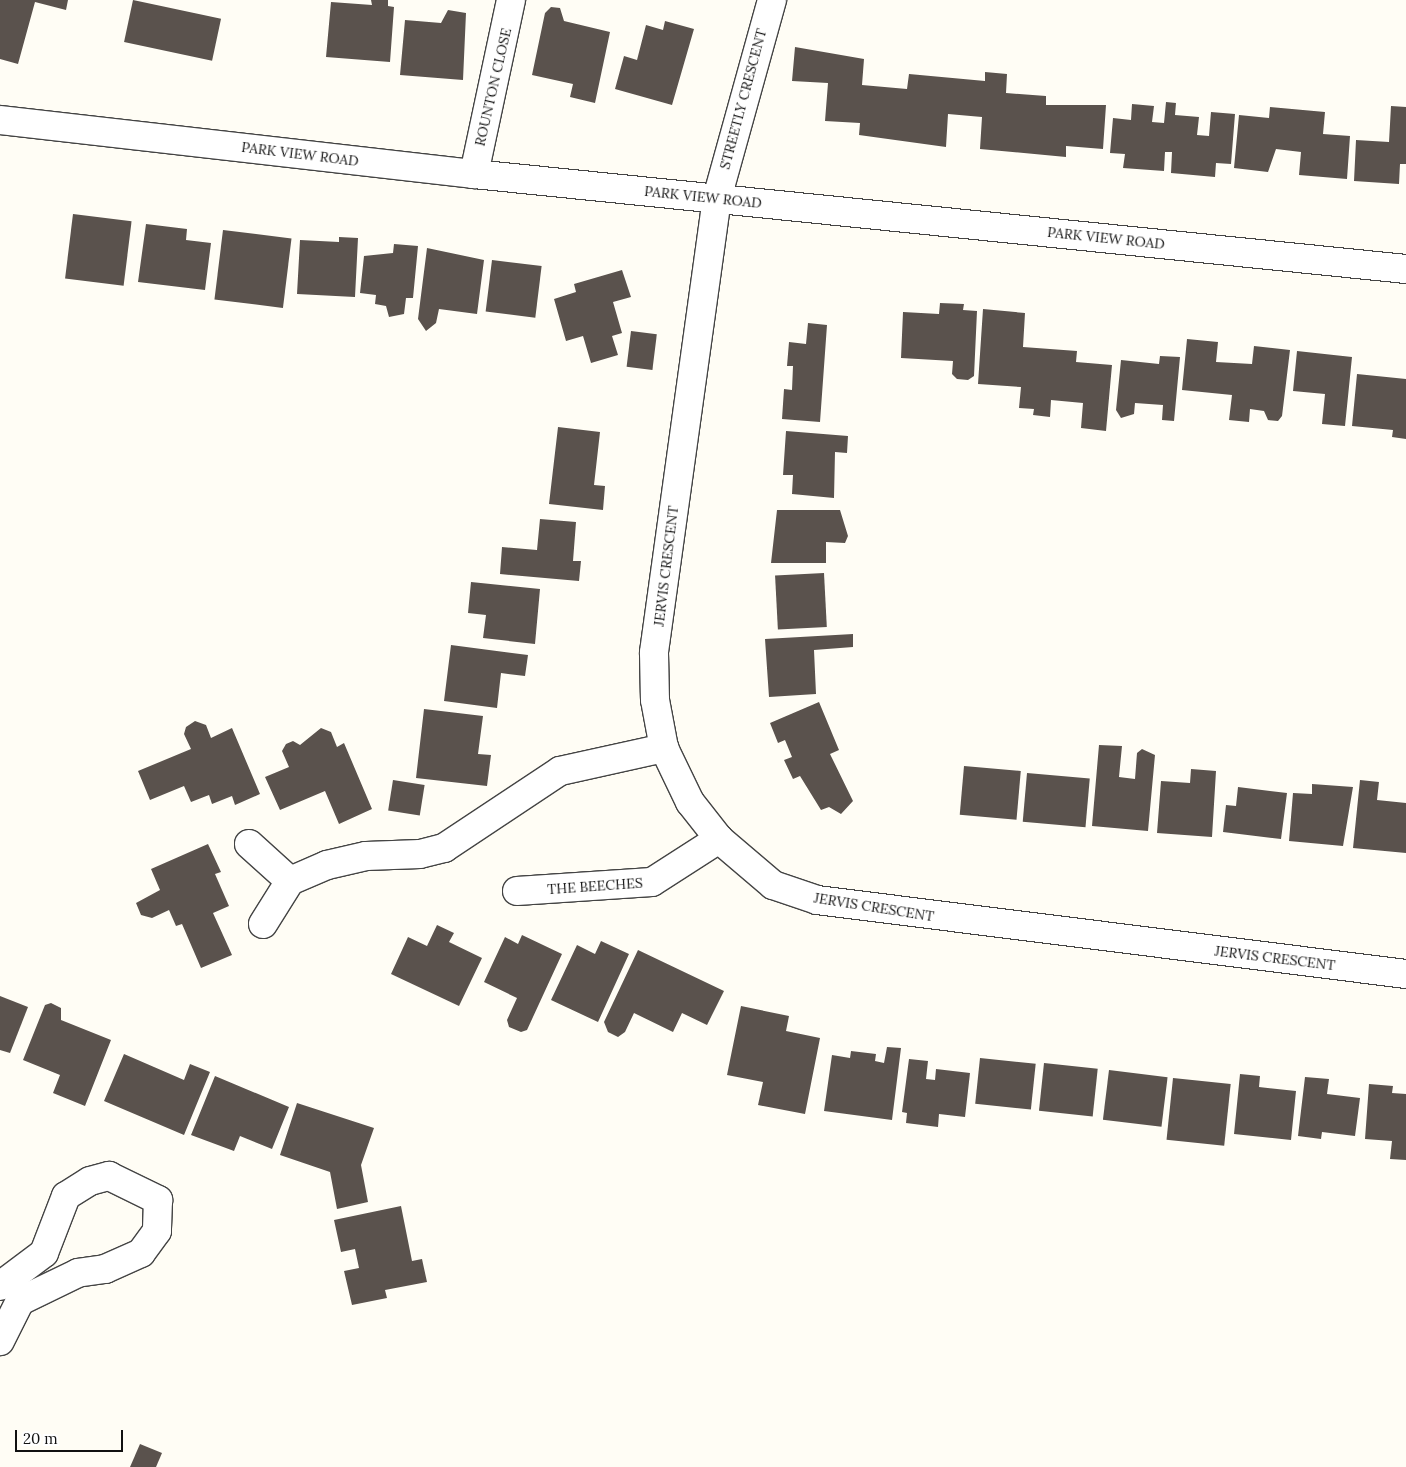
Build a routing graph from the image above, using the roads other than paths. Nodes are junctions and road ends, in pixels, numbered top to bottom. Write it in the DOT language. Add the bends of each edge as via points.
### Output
graph roads {
  1 [pos="511,0"];
  2 [pos="772,0"];
  3 [pos="0,120"];
  4 [pos="474,174"];
  5 [pos="717,198"];
  6 [pos="1406,269"];
  7 [pos="664,748"];
  8 [pos="719,838"];
  9 [pos="249,844"];
  10 [pos="290,881"];
  11 [pos="517,891"];
  12 [pos="263,924"];
  13 [pos="1406,974"];
  14 [pos="44,1253"];
  15 [pos="78,1273"];
  16 [pos="0,1286"];
  17 [pos="0,1341"];
  1 -- 4 [label="street, ROUNTON CLOSE"];
  2 -- 5 [label="street, STREETLY CRESCENT"];
  3 -- 4 [label="street, PARK VIEW ROAD"];
  4 -- 5 [label="street, PARK VIEW ROAD"];
  5 -- 6 [label="street, PARK VIEW ROAD"];
  5 -- 7 [label="street, JERVIS CRESCENT" via="654,654 655,700"];
  7 -- 8 [label="street, JERVIS CRESCENT" via="690,802"];
  7 -- 10 [label="street" via="560,771 444,848 420,854 366,856 327,865"];
  8 -- 11 [label="street, THE BEECHES" via="652,882"];
  8 -- 13 [label="street, JERVIS CRESCENT" via="773,885 818,900"];
  9 -- 10 [label="street"];
  10 -- 12 [label="street"];
  14 -- 15 [label="street"];
  14 -- 15 [label="street" via="66,1196 90,1181 109,1176 158,1200 157,1231 141,1253 105,1269"];
  14 -- 16 [label="street"];
  15 -- 17 [label="street" via="20,1301"];
}
